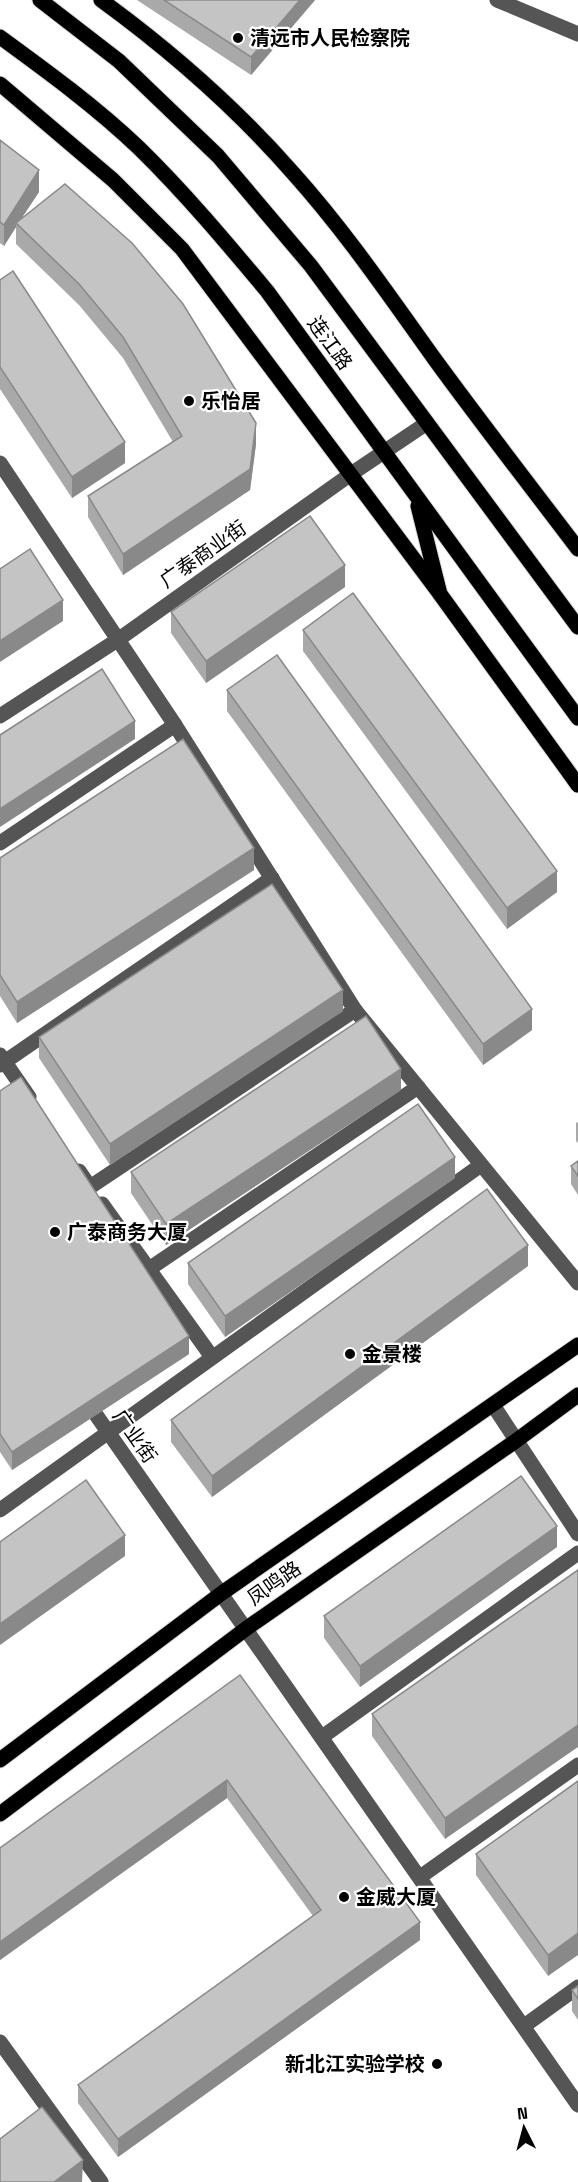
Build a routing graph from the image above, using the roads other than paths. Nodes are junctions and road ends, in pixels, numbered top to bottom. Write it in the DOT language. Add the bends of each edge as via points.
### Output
graph roads {
  1 [pos="40,0"];
  2 [pos="101,0"];
  3 [pos="497,0"];
  4 [pos="578,34"];
  5 [pos="0,37"];
  6 [pos="0,84"];
  7 [pos="427,423"];
  8 [pos="384,454"];
  9 [pos="0,463"];
  10 [pos="351,474"];
  11 [pos="416,498"];
  12 [pos="578,549"];
  13 [pos="440,594"];
  14 [pos="578,627"];
  15 [pos="119,639"];
  16 [pos="0,716"];
  17 [pos="578,718"];
  18 [pos="175,725"];
  19 [pos="578,785"];
  20 [pos="0,843"];
  21 [pos="272,878"];
  22 [pos="355,1010"];
  23 [pos="2,1061"];
  24 [pos="418,1087"];
  25 [pos="38,1110"];
  26 [pos="70,1158"];
  27 [pos="481,1165"];
  28 [pos="90,1187"];
  29 [pos="149,1269"];
  30 [pos="578,1283"];
  31 [pos="578,1345"];
  32 [pos="212,1357"];
  33 [pos="75,1384"];
  34 [pos="578,1395"];
  35 [pos="493,1405"];
  36 [pos="106,1432"];
  37 [pos="517,1440"];
  38 [pos="0,1510"];
  39 [pos="578,1534"];
  40 [pos="578,1553"];
  41 [pos="222,1593"];
  42 [pos="247,1628"];
  43 [pos="322,1737"];
  44 [pos="0,1760"];
  45 [pos="578,1765"];
  46 [pos="0,1814"];
  47 [pos="420,1877"];
  48 [pos="578,1987"];
  49 [pos="524,2026"];
  50 [pos="0,2042"];
  51 [pos="578,2105"];
  52 [pos="101,2182"];
  1 -- 7 [label="main road, 连江路" via="119,61 218,156 311,266"];
  2 -- 12 [label="main road" via="150,36 227,103 293,173 362,256"];
  3 -- 4 [label="street"];
  5 -- 8 [label="main road, 连江路" via="73,90 130,141 212,225 267,291"];
  6 -- 10 [label="main road" via="113,180 182,249"];
  7 -- 8 [label="street, 广泰商业街"];
  7 -- 14 [label="main road, 连江路"];
  8 -- 10 [label="street, 广泰商业街"];
  8 -- 11 [label="main road, 连江路"];
  9 -- 15 [label="street"];
  10 -- 13 [label="main road"];
  10 -- 15 [label="street, 广泰商业街"];
  11 -- 13 [label="main road"];
  11 -- 17 [label="main road, 连江路"];
  13 -- 19 [label="main road"];
  15 -- 16 [label="street, 广泰商业街"];
  15 -- 18 [label="street"];
  18 -- 20 [label="street"];
  18 -- 21 [label="street"];
  21 -- 22 [label="street"];
  21 -- 23 [label="street"];
  22 -- 24 [label="street"];
  22 -- 28 [label="street"];
  23 -- 25 [label="street"];
  24 -- 27 [label="street"];
  24 -- 29 [label="street"];
  26 -- 28 [label="street"];
  27 -- 30 [label="street"];
  27 -- 32 [label="street"];
  28 -- 29 [label="street"];
  29 -- 32 [label="street"];
  31 -- 35 [label="main road, 凤鸣路"];
  32 -- 36 [label="street"];
  33 -- 36 [label="street, 广业街"];
  34 -- 37 [label="main road, 凤鸣路"];
  35 -- 37 [label="street"];
  35 -- 41 [label="main road, 凤鸣路"];
  36 -- 38 [label="street"];
  36 -- 41 [label="street, 广业街"];
  37 -- 39 [label="street"];
  37 -- 42 [label="main road, 凤鸣路"];
  40 -- 43 [label="street"];
  41 -- 42 [label="street, 广业街"];
  41 -- 44 [label="main road, 凤鸣路"];
  42 -- 43 [label="street, 广业街"];
  42 -- 46 [label="main road, 凤鸣路"];
  43 -- 47 [label="street, 广业街"];
  45 -- 47 [label="street"];
  47 -- 49 [label="street, 广业街"];
  48 -- 49 [label="street"];
  49 -- 51 [label="street, 广业街"];
  50 -- 52 [label="street"];
}
